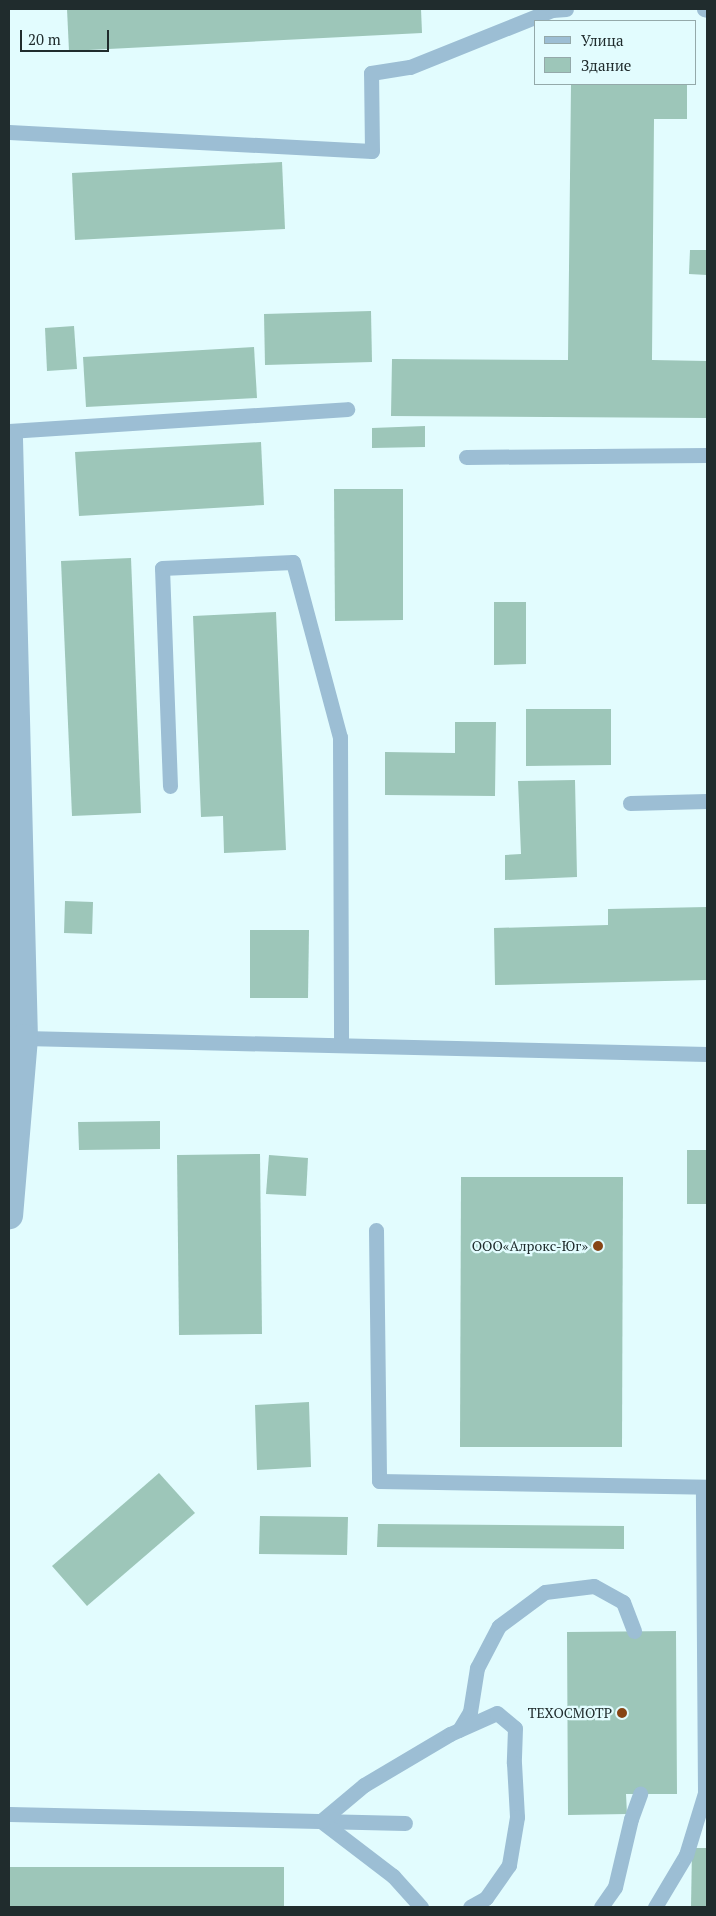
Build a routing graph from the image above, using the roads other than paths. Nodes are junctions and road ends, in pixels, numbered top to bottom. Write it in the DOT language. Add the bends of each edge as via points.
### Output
graph roads {
  1 [pos="566,9"];
  2 [pos="9,132"];
  3 [pos="347,409"];
  4 [pos="9,431"];
  5 [pos="9,439"];
  6 [pos="707,455"];
  7 [pos="466,457"];
  8 [pos="170,786"];
  9 [pos="707,801"];
  10 [pos="630,803"];
  11 [pos="15,891"];
  12 [pos="24,1038"];
  13 [pos="341,1045"];
  14 [pos="707,1054"];
  15 [pos="9,1215"];
  16 [pos="376,1230"];
  17 [pos="705,1486"];
  18 [pos="634,1631"];
  19 [pos="458,1730"];
  20 [pos="640,1794"];
  21 [pos="9,1814"];
  22 [pos="321,1821"];
  23 [pos="405,1823"];
  24 [pos="421,1907"];
  25 [pos="470,1907"];
  26 [pos="601,1907"];
  27 [pos="654,1907"];
  1 -- 2 [label="lane" via="552,10 410,67 371,73 372,151"];
  3 -- 4 [label="lane"];
  5 -- 11 [label="street"];
  6 -- 7 [label="lane"];
  8 -- 13 [label="lane" via="162,568 293,562 340,737"];
  9 -- 10 [label="lane"];
  11 -- 12 [label="street"];
  12 -- 13 [label="lane"];
  12 -- 15 [label="street"];
  13 -- 14 [label="lane"];
  16 -- 17 [label="lane" via="379,1482"];
  17 -- 27 [label="lane" via="705,1793 686,1854"];
  18 -- 19 [label="lane" via="623,1602 594,1586 545,1592 498,1626 477,1668 470,1712"];
  19 -- 22 [label="lane" via="364,1785"];
  19 -- 25 [label="lane" via="497,1712 515,1728 517,1817 509,1865 486,1898"];
  20 -- 26 [label="lane" via="614,1887"];
  21 -- 22 [label="lane"];
  22 -- 23 [label="lane"];
  22 -- 24 [label="lane" via="393,1876"];
}
